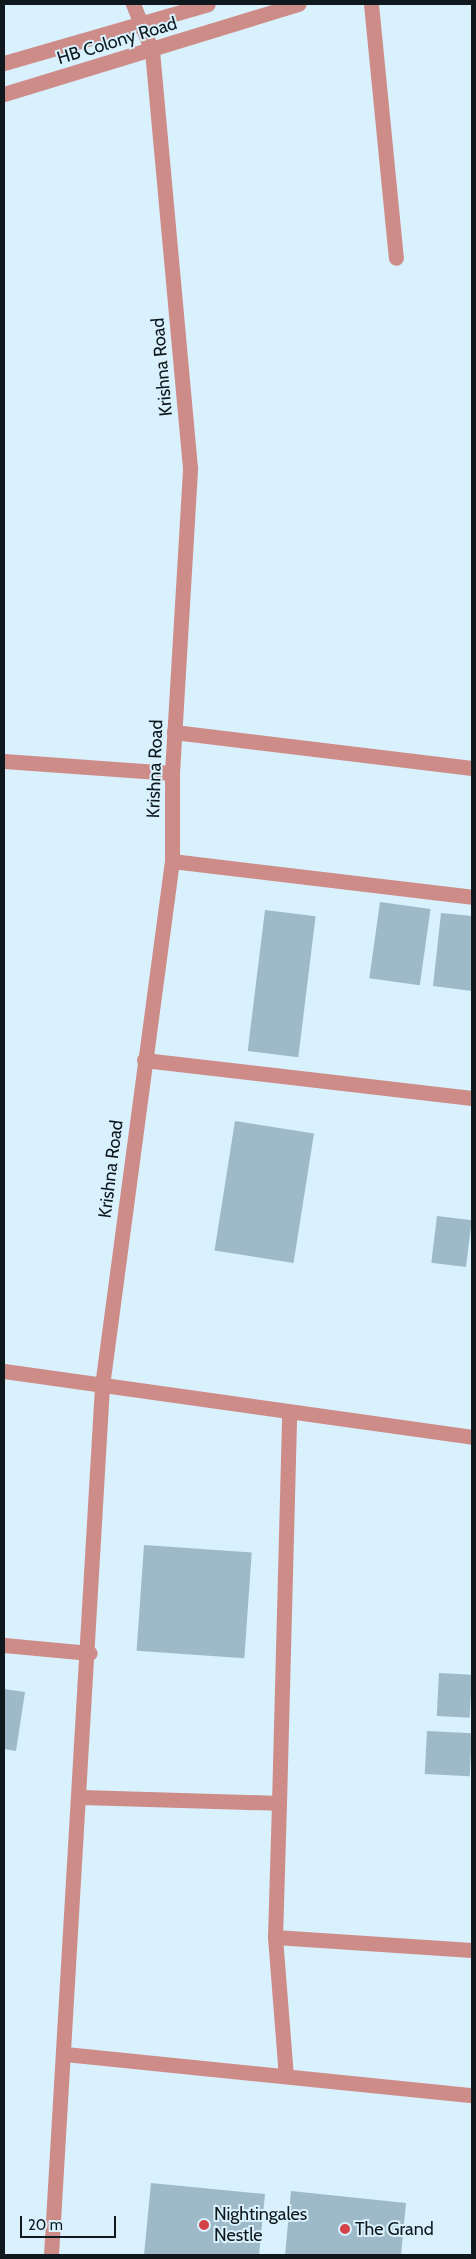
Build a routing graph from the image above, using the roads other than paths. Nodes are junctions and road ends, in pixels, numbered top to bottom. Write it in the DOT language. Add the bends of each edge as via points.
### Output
graph roads {
  1 [pos="132,4"];
  2 [pos="208,4"];
  3 [pos="299,4"];
  4 [pos="371,4"];
  5 [pos="141,25"];
  6 [pos="152,51"];
  7 [pos="4,63"];
  8 [pos="4,94"];
  9 [pos="396,258"];
  10 [pos="174,732"];
  11 [pos="4,761"];
  12 [pos="472,768"];
  13 [pos="172,773"];
  14 [pos="172,861"];
  15 [pos="472,897"];
  16 [pos="144,1060"];
  17 [pos="472,1098"];
  18 [pos="4,1371"];
  19 [pos="102,1386"];
  20 [pos="289,1412"];
  21 [pos="472,1437"];
  22 [pos="4,1645"];
  23 [pos="90,1653"];
  24 [pos="81,1798"];
  25 [pos="279,1802"];
  26 [pos="275,1938"];
  27 [pos="472,1950"];
  28 [pos="66,2054"];
  29 [pos="286,2076"];
  30 [pos="472,2095"];
  31 [pos="51,2255"];
  1 -- 5 [label="street, Krishna Road"];
  2 -- 5 [label="street"];
  3 -- 6 [label="street, HB Colony Road"];
  4 -- 9 [label="street"];
  5 -- 6 [label="street, Krishna Road"];
  5 -- 7 [label="street"];
  6 -- 8 [label="street, HB Colony Road"];
  6 -- 10 [label="street, Krishna Road" via="190,468"];
  10 -- 12 [label="street"];
  10 -- 13 [label="street, Krishna Road"];
  11 -- 13 [label="street"];
  13 -- 14 [label="street, Krishna Road"];
  14 -- 15 [label="street"];
  14 -- 16 [label="street, Krishna Road"];
  16 -- 17 [label="street"];
  16 -- 19 [label="street, Krishna Road"];
  18 -- 19 [label="street"];
  19 -- 20 [label="street"];
  19 -- 23 [label="street, Krishna Road"];
  20 -- 21 [label="street"];
  20 -- 25 [label="street"];
  22 -- 23 [label="street"];
  23 -- 24 [label="street, Krishna Road"];
  24 -- 25 [label="street"];
  24 -- 28 [label="street, Krishna Road"];
  25 -- 26 [label="street"];
  26 -- 27 [label="street"];
  26 -- 29 [label="street"];
  28 -- 29 [label="street"];
  28 -- 31 [label="street, Krishna Road"];
  29 -- 30 [label="street"];
}
